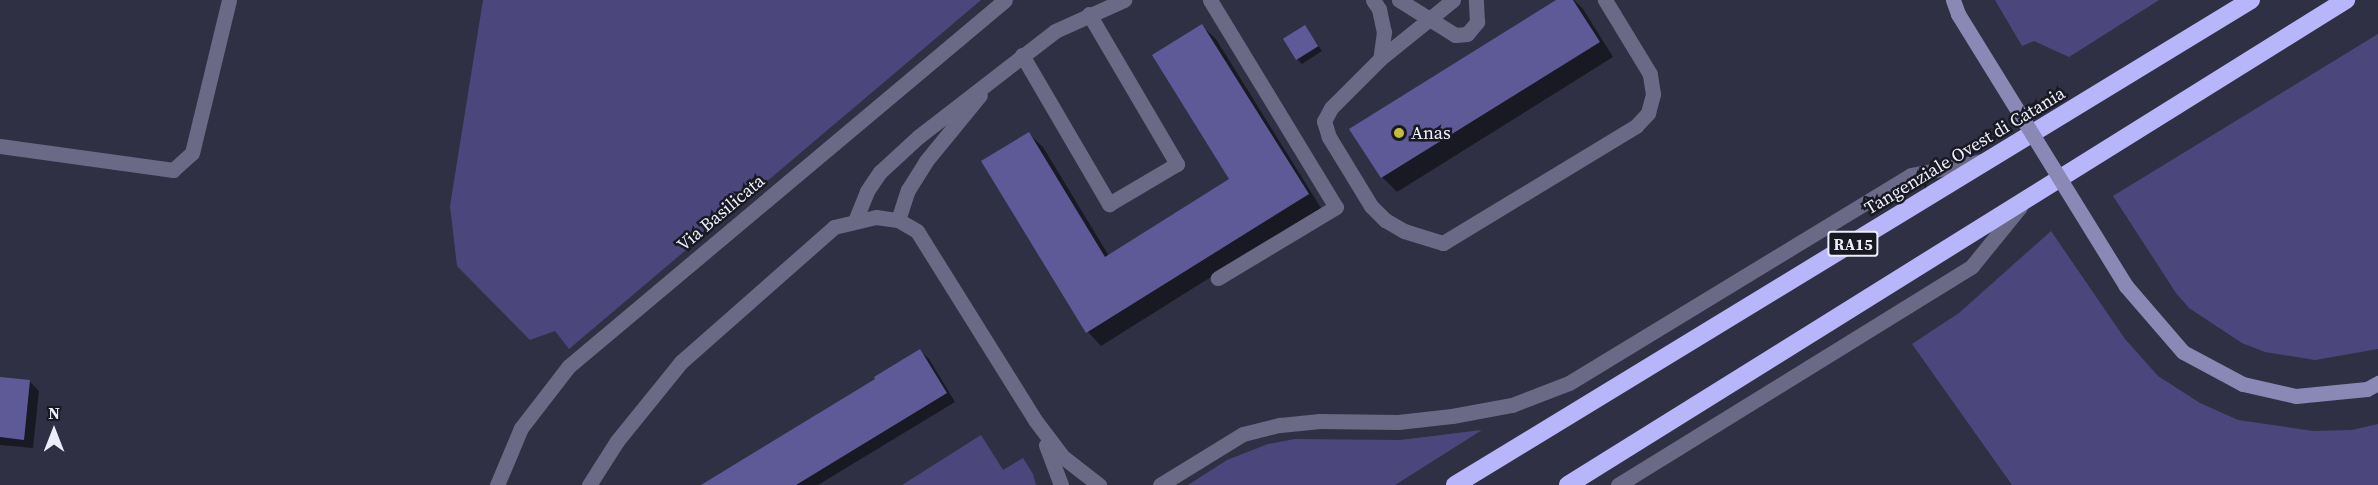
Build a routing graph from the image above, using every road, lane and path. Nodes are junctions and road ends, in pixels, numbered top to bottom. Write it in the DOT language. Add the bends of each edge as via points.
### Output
graph roads {
  1 [pos="229,0"];
  2 [pos="1005,0"];
  3 [pos="1124,0"];
  4 [pos="1210,0"];
  5 [pos="1373,0"];
  6 [pos="1399,0"];
  7 [pos="1453,0"];
  8 [pos="1465,0"];
  9 [pos="1605,0"];
  10 [pos="2251,0"];
  11 [pos="2346,0"];
  12 [pos="1477,6"];
  13 [pos="1956,7"];
  14 [pos="1089,14"];
  15 [pos="1430,18"];
  16 [pos="1022,55"];
  17 [pos="1380,59"];
  18 [pos="991,81"];
  19 [pos="0,146"];
  20 [pos="1994,159"];
  21 [pos="2025,200"];
  22 [pos="855,220"];
  23 [pos="898,220"];
  24 [pos="1218,278"];
  25 [pos="2378,383"];
  26 [pos="1035,420"];
  27 [pos="497,485"];
  28 [pos="589,485"];
  29 [pos="1061,485"];
  30 [pos="1098,485"];
  31 [pos="1160,485"];
  32 [pos="1455,485"];
  33 [pos="1568,485"];
  34 [pos="1618,485"];
  1 -- 19 [label="street" via="192,153 172,170"];
  2 -- 27 [label="street, Via Basilicata" via="569,366 521,428"];
  3 -- 14 [label="street"];
  4 -- 24 [label="street" via="1336,207"];
  5 -- 17 [label="street" via="1384,32"];
  6 -- 15 [label="street"];
  7 -- 15 [label="street"];
  8 -- 12 [label="street"];
  9 -- 17 [label="street" via="1650,74 1653,94 1648,113 1636,126 1443,243 1404,231 1385,220 1371,206 1329,137 1324,121 1331,108"];
  10 -- 20 [label="highway, Tangenziale Ovest di Catania / RA15"];
  11 -- 21 [label="highway"];
  12 -- 15 [label="street" via="1477,22 1467,34 1455,35"];
  13 -- 25 [label="street, bridge" via="2126,286 2183,352 2243,384 2296,396 2367,389"];
  14 -- 16 [label="street" via="1055,31"];
  14 -- 16 [label="street" via="1177,164 1109,204"];
  15 -- 17 [label="street"];
  16 -- 18 [label="street"];
  18 -- 22 [label="street" via="880,172"];
  18 -- 23 [label="street" via="926,161 908,190"];
  20 -- 31 [label="street" via="1911,175 1569,383 1531,398 1512,405 1398,422 1280,425 1243,434"];
  20 -- 32 [label="highway, Tangenziale Ovest di Catania / RA15"];
  21 -- 33 [label="highway"];
  21 -- 34 [label="street" via="1971,266"];
  22 -- 23 [label="street"];
  22 -- 28 [label="street" via="834,227 681,362 617,441"];
  23 -- 26 [label="street" via="917,231 927,245"];
  26 -- 29 [label="street"];
  26 -- 30 [label="street" via="1063,457"];
}
